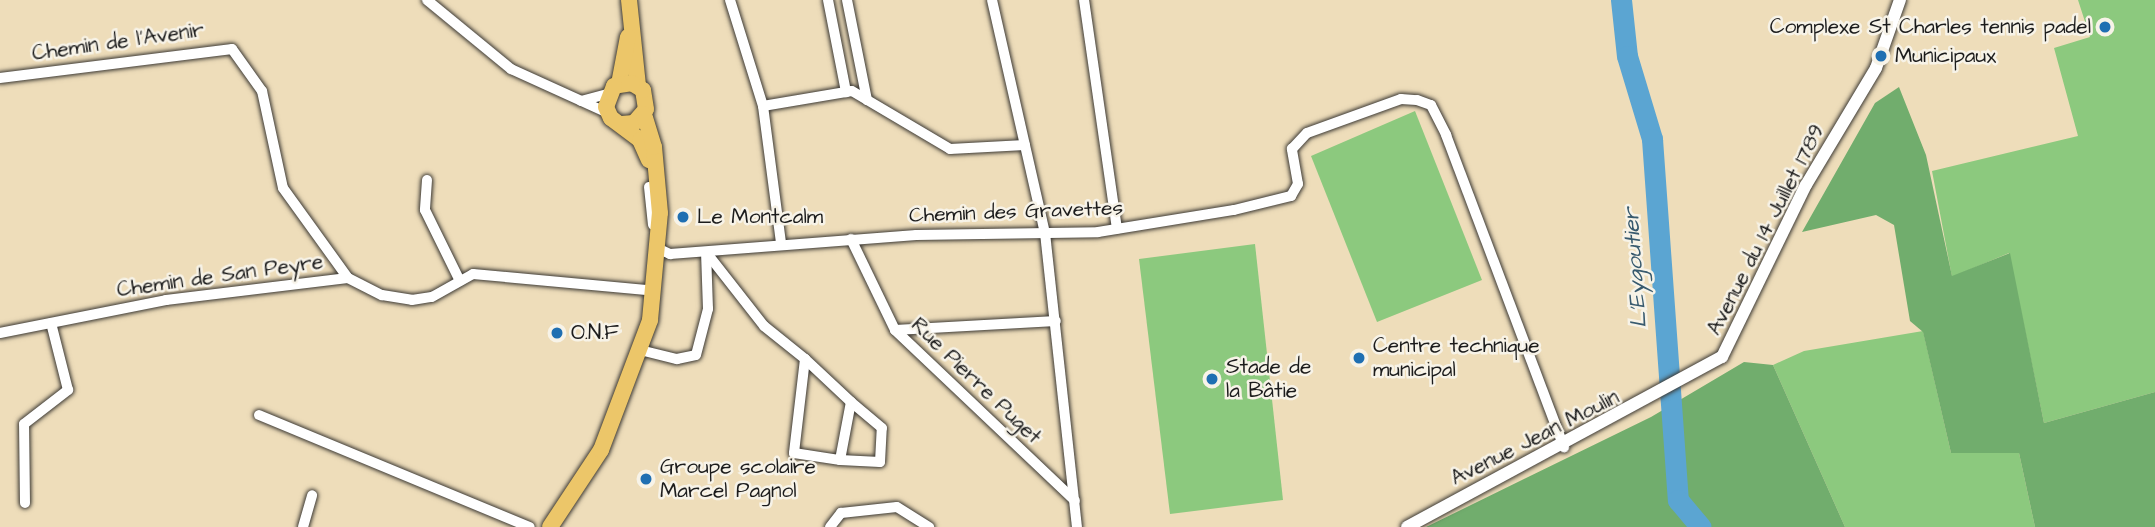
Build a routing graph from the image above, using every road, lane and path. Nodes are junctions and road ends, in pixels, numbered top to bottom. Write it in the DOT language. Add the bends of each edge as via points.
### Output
graph roads {
  1 [pos="426,0"];
  2 [pos="621,0"];
  3 [pos="629,0"];
  4 [pos="730,0"];
  5 [pos="828,0"];
  6 [pos="847,0"];
  7 [pos="992,0"];
  8 [pos="1084,0"];
  9 [pos="1900,0"];
  10 [pos="0,78"];
  11 [pos="638,86"];
  12 [pos="613,89"];
  13 [pos="846,92"];
  14 [pos="567,99"];
  15 [pos="867,100"];
  16 [pos="763,106"];
  17 [pos="608,113"];
  18 [pos="644,115"];
  19 [pos="622,124"];
  20 [pos="1025,145"];
  21 [pos="427,180"];
  22 [pos="649,187"];
  23 [pos="1117,229"];
  24 [pos="1045,233"];
  25 [pos="851,239"];
  26 [pos="781,243"];
  27 [pos="706,252"];
  28 [pos="660,253"];
  29 [pos="348,278"];
  30 [pos="460,281"];
  31 [pos="646,290"];
  32 [pos="1056,321"];
  33 [pos="51,323"];
  34 [pos="895,330"];
  35 [pos="0,333"];
  36 [pos="639,350"];
  37 [pos="805,359"];
  38 [pos="1680,383"];
  39 [pos="850,402"];
  40 [pos="620,408"];
  41 [pos="259,415"];
  42 [pos="1564,447"];
  43 [pos="840,460"];
  44 [pos="312,495"];
  45 [pos="1075,501"];
  46 [pos="25,503"];
  47 [pos="303,527"];
  48 [pos="530,527"];
  49 [pos="550,527"];
  50 [pos="830,527"];
  51 [pos="929,527"];
  52 [pos="1077,527"];
  53 [pos="1407,527"];
  1 -- 14 [label="street" via="511,69"];
  2 -- 12 [label="main road" via="628,54"];
  3 -- 11 [label="main road"];
  4 -- 16 [label="street"];
  5 -- 13 [label="street"];
  6 -- 15 [label="street"];
  7 -- 20 [label="street"];
  8 -- 23 [label="street"];
  9 -- 38 [label="street, Avenue du 14 Juillet 1789" via="1876,68 1806,185 1729,346"];
  10 -- 29 [label="street, Chemin de l'Avenir" via="232,49 262,91 283,188"];
  11 -- 12 [label="main road"];
  11 -- 18 [label="main road" via="647,102"];
  12 -- 14 [label="street"];
  12 -- 17 [label="main road"];
  13 -- 15 [label="street"];
  13 -- 16 [label="street"];
  14 -- 17 [label="street"];
  15 -- 20 [label="street" via="950,149"];
  16 -- 26 [label="street"];
  17 -- 19 [label="main road"];
  18 -- 19 [label="main road"];
  18 -- 28 [label="main road" via="654,147"];
  19 -- 22 [label="main road" via="645,148"];
  20 -- 24 [label="street"];
  21 -- 30 [label="street" via="425,209"];
  22 -- 28 [label="street"];
  22 -- 31 [label="main road"];
  23 -- 24 [label="street, Chemin des Gravettes"];
  23 -- 42 [label="street, Chemin des Gravettes" via="1291,196 1298,184 1293,149 1307,133 1401,99 1431,106"];
  24 -- 25 [label="street, Chemin des Gravettes"];
  24 -- 32 [label="street"];
  25 -- 26 [label="street, Chemin des Gravettes"];
  25 -- 34 [label="street, Rue Pierre Puget"];
  26 -- 27 [label="street, Chemin des Gravettes"];
  27 -- 28 [label="street, Chemin des Gravettes"];
  27 -- 36 [label="street" via="708,309 696,355 677,359"];
  27 -- 37 [label="street" via="764,326"];
  28 -- 36 [label="main road"];
  29 -- 30 [label="street, Chemin de San Peyre" via="382,295 412,300"];
  29 -- 33 [label="street, Chemin de San Peyre" via="166,300"];
  30 -- 31 [label="street, Chemin de San Peyre" via="473,274"];
  31 -- 40 [label="main road"];
  32 -- 34 [label="street"];
  32 -- 45 [label="street"];
  33 -- 35 [label="street, Chemin de San Peyre"];
  33 -- 46 [label="street" via="68,390 24,424"];
  34 -- 45 [label="street, Rue Pierre Puget"];
  36 -- 40 [label="main road"];
  37 -- 39 [label="street"];
  37 -- 43 [label="street" via="794,453"];
  38 -- 42 [label="street, Avenue Jean Moulin"];
  39 -- 43 [label="street"];
  39 -- 43 [label="street" via="882,428 880,462"];
  40 -- 49 [label="main road" via="582,484"];
  41 -- 48 [label="street"];
  42 -- 53 [label="street, Avenue Jean Moulin"];
  44 -- 47 [label="street"];
  45 -- 52 [label="street"];
  50 -- 51 [label="street" via="841,513 897,507"];
}
